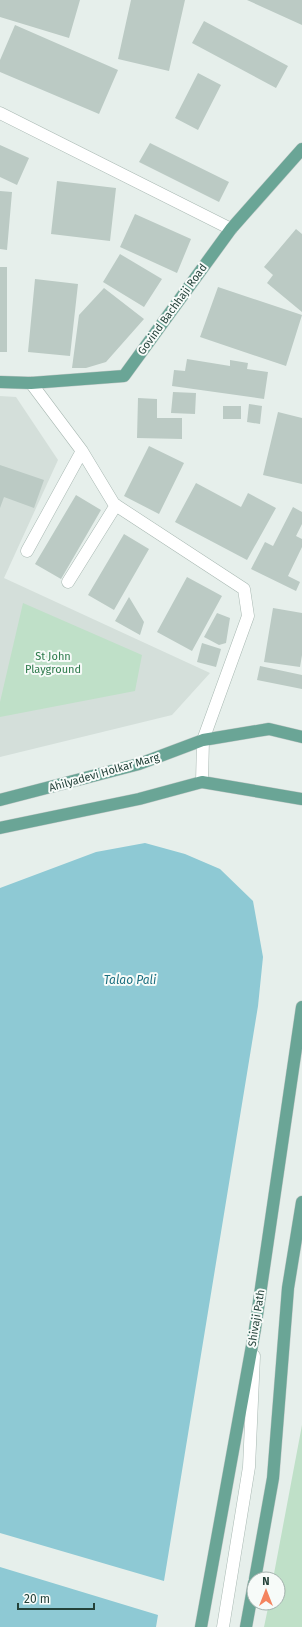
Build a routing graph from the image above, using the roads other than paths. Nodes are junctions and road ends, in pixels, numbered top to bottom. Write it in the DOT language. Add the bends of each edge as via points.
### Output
graph roads {
  1 [pos="0,113"];
  2 [pos="302,149"];
  3 [pos="231,229"];
  4 [pos="0,382"];
  5 [pos="31,383"];
  6 [pos="82,451"];
  7 [pos="116,505"];
  8 [pos="27,551"];
  9 [pos="68,582"];
  10 [pos="302,737"];
  11 [pos="203,740"];
  12 [pos="202,782"];
  13 [pos="302,799"];
  14 [pos="0,800"];
  15 [pos="0,828"];
  16 [pos="302,1007"];
  17 [pos="302,1202"];
  18 [pos="255,1329"];
  19 [pos="256,1571"];
  20 [pos="249,1611"];
  21 [pos="201,1627"];
  22 [pos="223,1627"];
  23 [pos="246,1627"];
  1 -- 3 [label="street"];
  2 -- 3 [label="main road, Govind Bachhaji Road"];
  3 -- 5 [label="main road, Govind Bachhaji Road" via="124,376"];
  4 -- 5 [label="main road, Govind Bachhaji Road"];
  5 -- 6 [label="street"];
  6 -- 7 [label="street"];
  6 -- 8 [label="street"];
  7 -- 9 [label="street"];
  7 -- 11 [label="street" via="244,589 248,616"];
  10 -- 11 [label="main road, Ahilyadevi Holkar Marg" via="269,730"];
  11 -- 12 [label="street"];
  11 -- 14 [label="main road, Ahilyadevi Holkar Marg" via="138,764"];
  12 -- 13 [label="main road"];
  12 -- 15 [label="main road" via="139,799"];
  16 -- 18 [label="main road, Shivaji Path"];
  17 -- 19 [label="main road" via="288,1288 272,1478"];
  18 -- 21 [label="main road, Shivaji Path"];
  18 -- 22 [label="street" via="249,1467"];
  20 -- 23 [label="main road"];
}
